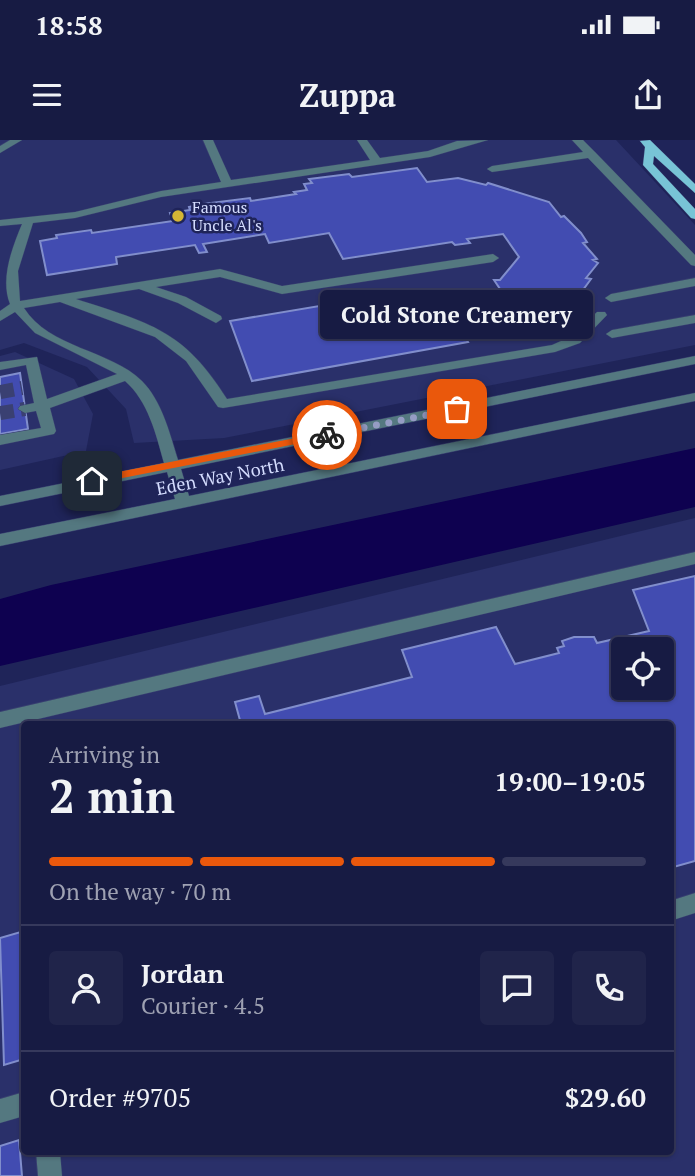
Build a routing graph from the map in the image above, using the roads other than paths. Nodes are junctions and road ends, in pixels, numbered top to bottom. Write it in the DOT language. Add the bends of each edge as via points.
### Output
graph roads {
  1 [pos="17,140"];
  2 [pos="208,140"];
  3 [pos="362,140"];
  4 [pos="483,140"];
  5 [pos="577,140"];
  6 [pos="456,142"];
  7 [pos="647,143"];
  8 [pos="407,145"];
  9 [pos="0,150"];
  10 [pos="430,154"];
  11 [pos="591,154"];
  12 [pos="377,162"];
  13 [pos="492,169"];
  14 [pos="227,184"];
  15 [pos="695,190"];
  16 [pos="695,216"];
  17 [pos="28,222"];
  18 [pos="0,223"];
  19 [pos="493,258"];
  20 [pos="695,262"];
  21 [pos="695,282"];
  22 [pos="140,286"];
  23 [pos="60,298"];
  24 [pos="611,298"];
  25 [pos="17,305"];
  26 [pos="601,315"];
  27 [pos="0,317"];
  28 [pos="216,319"];
  29 [pos="695,319"];
  30 [pos="612,334"];
  31 [pos="695,360"];
  32 [pos="0,366"];
  33 [pos="128,374"];
  34 [pos="37,386"];
  35 [pos="22,388"];
  36 [pos="695,397"];
  37 [pos="42,406"];
  38 [pos="25,409"];
  39 [pos="0,440"];
  40 [pos="172,465"];
  41 [pos="0,500"];
  42 [pos="184,503"];
  43 [pos="0,540"];
  44 [pos="695,558"];
  45 [pos="0,720"];
  46 [pos="695,904"];
  47 [pos="674,910"];
  48 [pos="21,1105"];
  49 [pos="0,1111"];
  50 [pos="48,1155"];
  51 [pos="50,1176"];
  1 -- 9 [label="street"];
  2 -- 14 [label="street"];
  3 -- 12 [label="street"];
  4 -- 6 [label="street"];
  5 -- 11 [label="street"];
  6 -- 10 [label="street"];
  7 -- 15 [label="main road"];
  7 -- 16 [label="main road" via="648,165"];
  8 -- 10 [label="street"];
  10 -- 12 [label="street"];
  11 -- 13 [label="street"];
  11 -- 20 [label="street"];
  12 -- 14 [label="street"];
  14 -- 17 [label="street"];
  17 -- 18 [label="street"];
  17 -- 25 [label="street" via="11,274"];
  19 -- 22 [label="street" via="282,290 220,273"];
  21 -- 24 [label="street"];
  22 -- 23 [label="street"];
  22 -- 28 [label="street" via="182,300"];
  23 -- 25 [label="street"];
  23 -- 26 [label="street" via="126,321 183,349 223,404 555,348 575,340"];
  25 -- 27 [label="street"];
  25 -- 33 [label="street" via="46,336"];
  29 -- 30 [label="street"];
  31 -- 40 [label="street, Eden Way North"];
  32 -- 34 [label="street" via="32,360"];
  33 -- 37 [label="street"];
  33 -- 40 [label="street" via="149,398"];
  34 -- 35 [label="street"];
  34 -- 37 [label="street"];
  36 -- 42 [label="street, Eden Way North"];
  37 -- 38 [label="street"];
  37 -- 39 [label="street" via="49,431"];
  40 -- 41 [label="street, Eden Way North"];
  40 -- 42 [label="street"];
  42 -- 43 [label="street, Eden Way North"];
  44 -- 45 [label="street"];
  46 -- 47 [label="street"];
  48 -- 49 [label="street"];
  50 -- 51 [label="street"];
}
